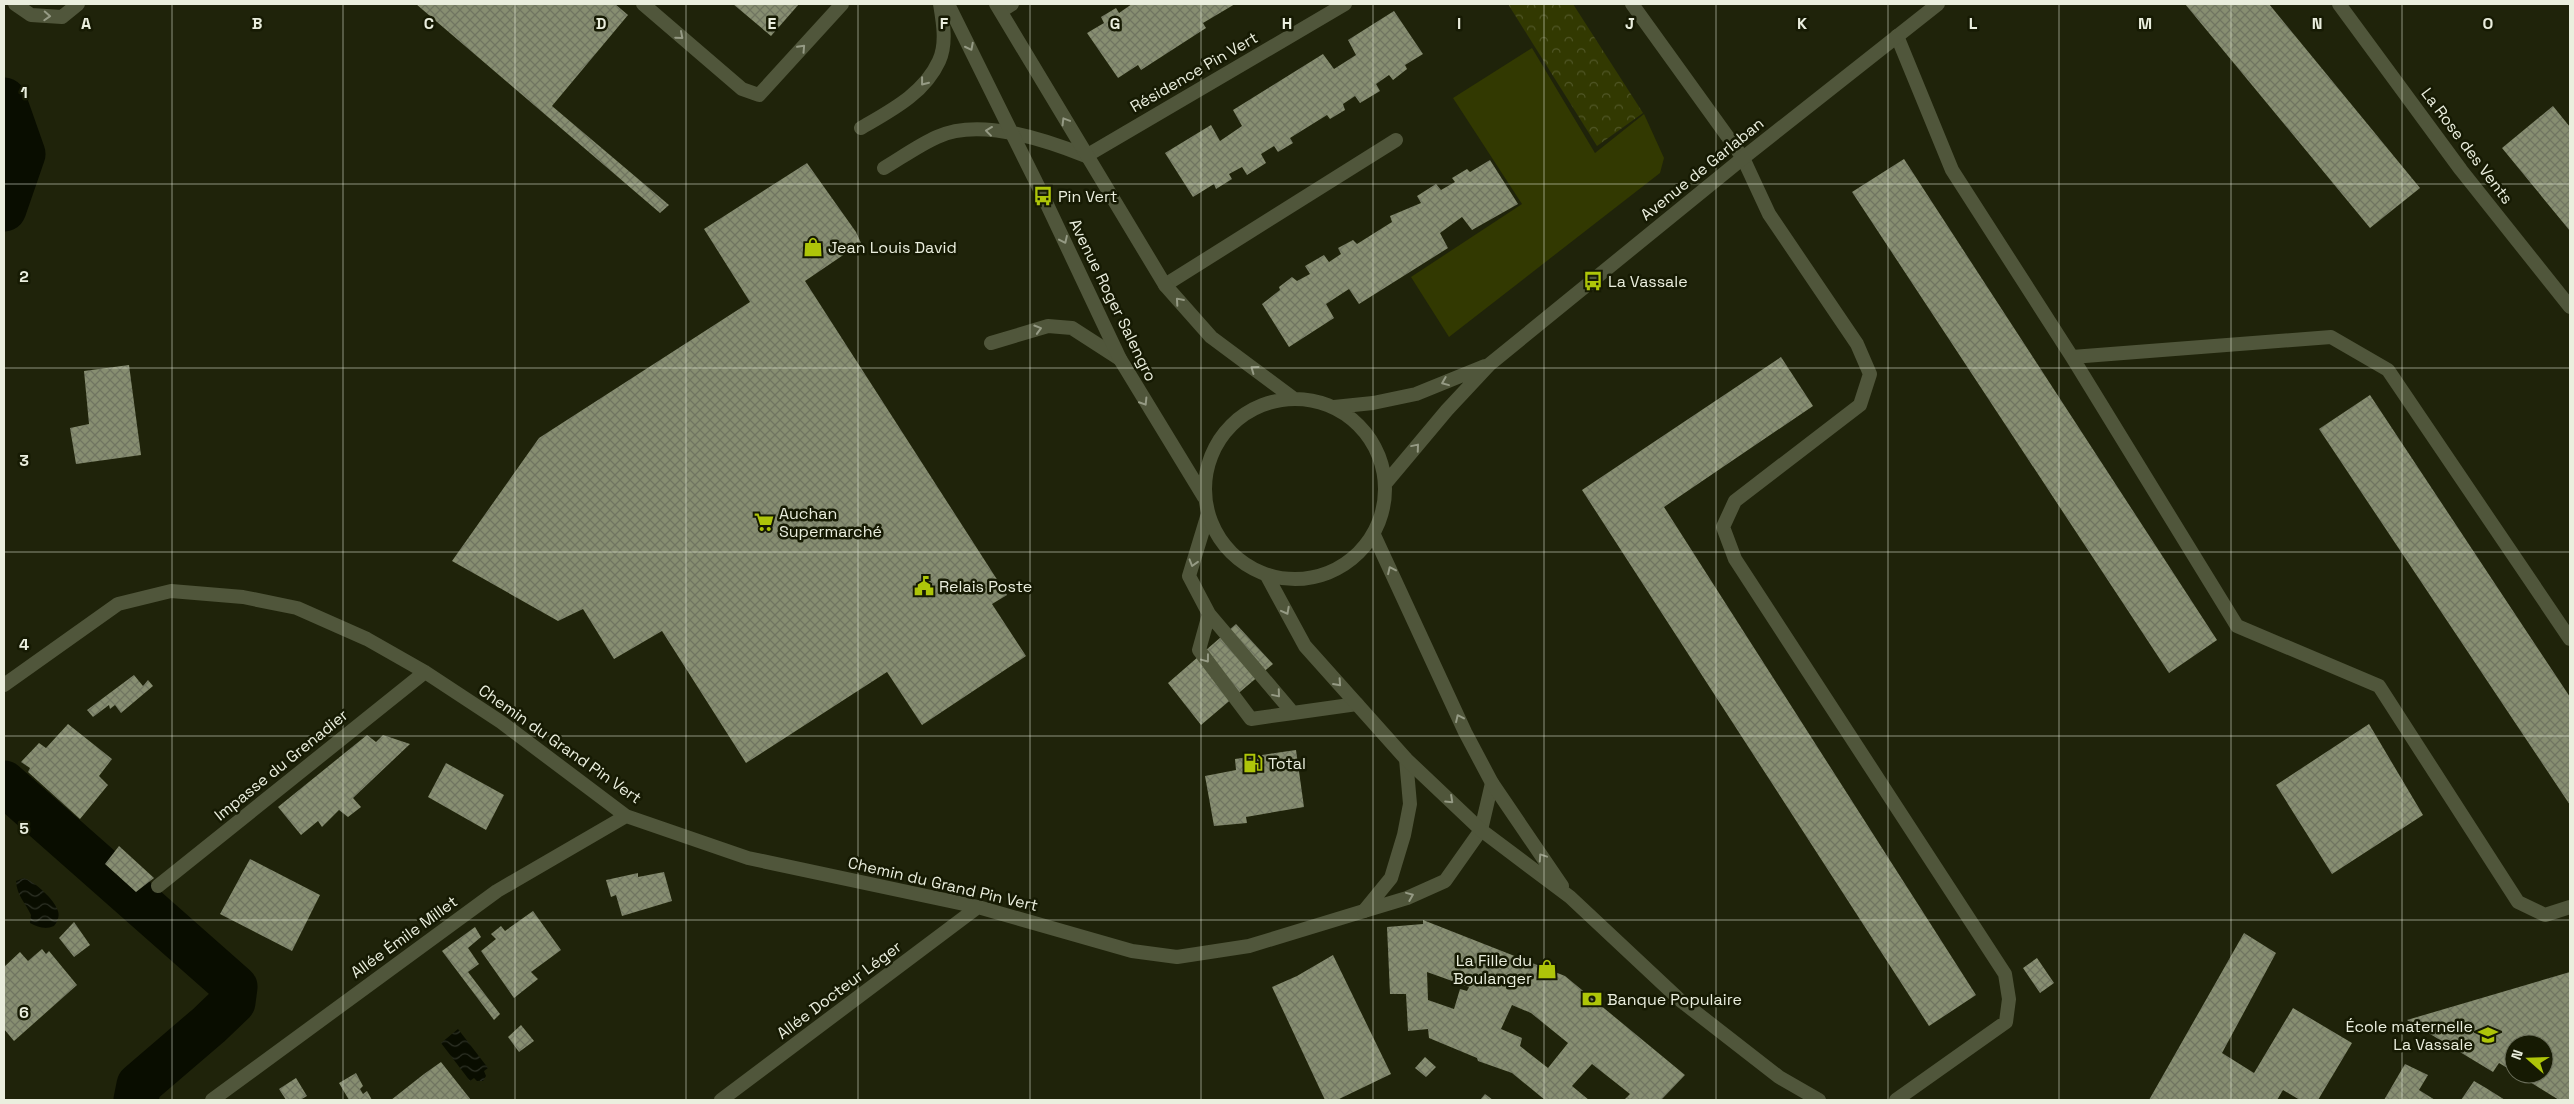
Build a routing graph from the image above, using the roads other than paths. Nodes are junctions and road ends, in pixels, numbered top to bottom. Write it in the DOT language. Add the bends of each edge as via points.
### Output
graph roads {
  1 [pos="15,4"];
  2 [pos="78,4"];
  3 [pos="643,4"];
  4 [pos="842,4"];
  5 [pos="940,4"];
  6 [pos="948,4"];
  7 [pos="1345,4"];
  8 [pos="1632,4"];
  9 [pos="1938,4"];
  10 [pos="1003,6"];
  11 [pos="2344,6"];
  12 [pos="1897,36"];
  13 [pos="860,128"];
  14 [pos="1013,134"];
  15 [pos="1396,140"];
  16 [pos="1086,156"];
  17 [pos="1743,158"];
  18 [pos="884,168"];
  19 [pos="1165,285"];
  20 [pos="2570,307"];
  21 [pos="991,343"];
  22 [pos="2072,356"];
  23 [pos="1120,360"];
  24 [pos="1490,364"];
  25 [pos="1293,398"];
  26 [pos="1334,407"];
  27 [pos="1385,484"];
  28 [pos="1204,497"];
  29 [pos="1207,516"];
  30 [pos="1374,535"];
  31 [pos="1267,576"];
  32 [pos="1209,614"];
  33 [pos="2570,639"];
  34 [pos="425,672"];
  35 [pos="4,685"];
  36 [pos="1357,704"];
  37 [pos="1294,713"];
  38 [pos="1406,759"];
  39 [pos="1492,783"];
  40 [pos="626,816"];
  41 [pos="1481,830"];
  42 [pos="158,886"];
  43 [pos="1570,897"];
  44 [pos="978,907"];
  45 [pos="2570,907"];
  46 [pos="1364,911"];
  47 [pos="212,1100"];
  48 [pos="721,1100"];
  49 [pos="1819,1100"];
  50 [pos="1896,1100"];
  1 -- 2 [label="main road, one-way" via="31,16 62,17"];
  3 -- 4 [label="main road, one-way" via="742,89 759,95"];
  5 -- 13 [label="main road, one-way" via="944,32 939,61 922,85 901,105"];
  6 -- 14 [label="main road, Avenue Roger Salengro, one-way"];
  7 -- 16 [label="main road, Résidence Pin Vert"];
  8 -- 17 [label="main road"];
  9 -- 12 [label="main road, Avenue de Garlaban"];
  16 -- 10 [label="main road, one-way"];
  11 -- 20 [label="main road, La Rose des Vents" via="2462,170"];
  12 -- 17 [label="main road, Avenue de Garlaban"];
  12 -- 22 [label="main road" via="1952,170"];
  14 -- 16 [label="main road" via="1046,140"];
  14 -- 18 [label="main road, one-way" via="973,129 938,136"];
  14 -- 23 [label="main road, Avenue Roger Salengro, one-way"];
  15 -- 19 [label="main road"];
  16 -- 19 [label="main road"];
  17 -- 24 [label="main road, Avenue de Garlaban"];
  17 -- 50 [label="main road" via="1770,214 1857,344 1870,374 1860,405 1735,501 1723,527 1735,558 2005,974 2009,998 2006,1022"];
  25 -- 19 [label="main road, one-way" via="1211,338"];
  21 -- 23 [label="main road, one-way" via="1048,326 1072,328"];
  22 -- 33 [label="main road" via="2331,337 2388,370"];
  22 -- 45 [label="main road" via="2238,626 2379,686 2518,902 2545,914"];
  23 -- 28 [label="main road, Avenue Roger Salengro, one-way"];
  24 -- 26 [label="main road, Avenue de Garlaban, one-way" via="1416,394"];
  27 -- 24 [label="main road, Avenue de Garlaban, one-way"];
  25 -- 26 [label="main road" via="1314,400"];
  25 -- 28 [label="main road" via="1256,406 1227,428 1208,460"];
  26 -- 27 [label="main road" via="1360,426 1378,453"];
  27 -- 30 [label="main road" via="1383,510"];
  28 -- 29 [label="main road"];
  29 -- 31 [label="main road" via="1220,543 1241,563"];
  29 -- 32 [label="main road, one-way" via="1188,576"];
  30 -- 31 [label="main road" via="1354,558 1327,574 1297,581"];
  39 -- 30 [label="main road, one-way"];
  31 -- 36 [label="main road, one-way" via="1305,646"];
  32 -- 37 [label="main road, one-way"];
  32 -- 37 [label="main road, one-way" via="1199,650 1251,719"];
  34 -- 35 [label="main road, Chemin du Grand Pin Vert" via="367,639 297,608 243,597 171,591 118,604"];
  34 -- 40 [label="main road, Chemin du Grand Pin Vert" via="501,722"];
  34 -- 42 [label="main road, Impasse du Grenadier"];
  36 -- 37 [label="main road"];
  36 -- 38 [label="main road"];
  38 -- 41 [label="main road, one-way"];
  38 -- 46 [label="main road" via="1410,804 1404,835 1391,878"];
  39 -- 41 [label="main road"];
  43 -- 39 [label="main road, one-way"];
  40 -- 44 [label="main road, Chemin du Grand Pin Vert" via="748,858"];
  40 -- 47 [label="main road, Allée Émile Millet" via="497,891"];
  41 -- 43 [label="main road"];
  46 -- 41 [label="main road, Chemin du Grand Pin Vert, one-way" via="1407,898 1445,881"];
  43 -- 49 [label="main road" via="1680,1000 1779,1077"];
  44 -- 46 [label="main road, Chemin du Grand Pin Vert" via="1132,951 1177,957 1249,946"];
  44 -- 48 [label="main road, Allée Docteur Léger"];
}
